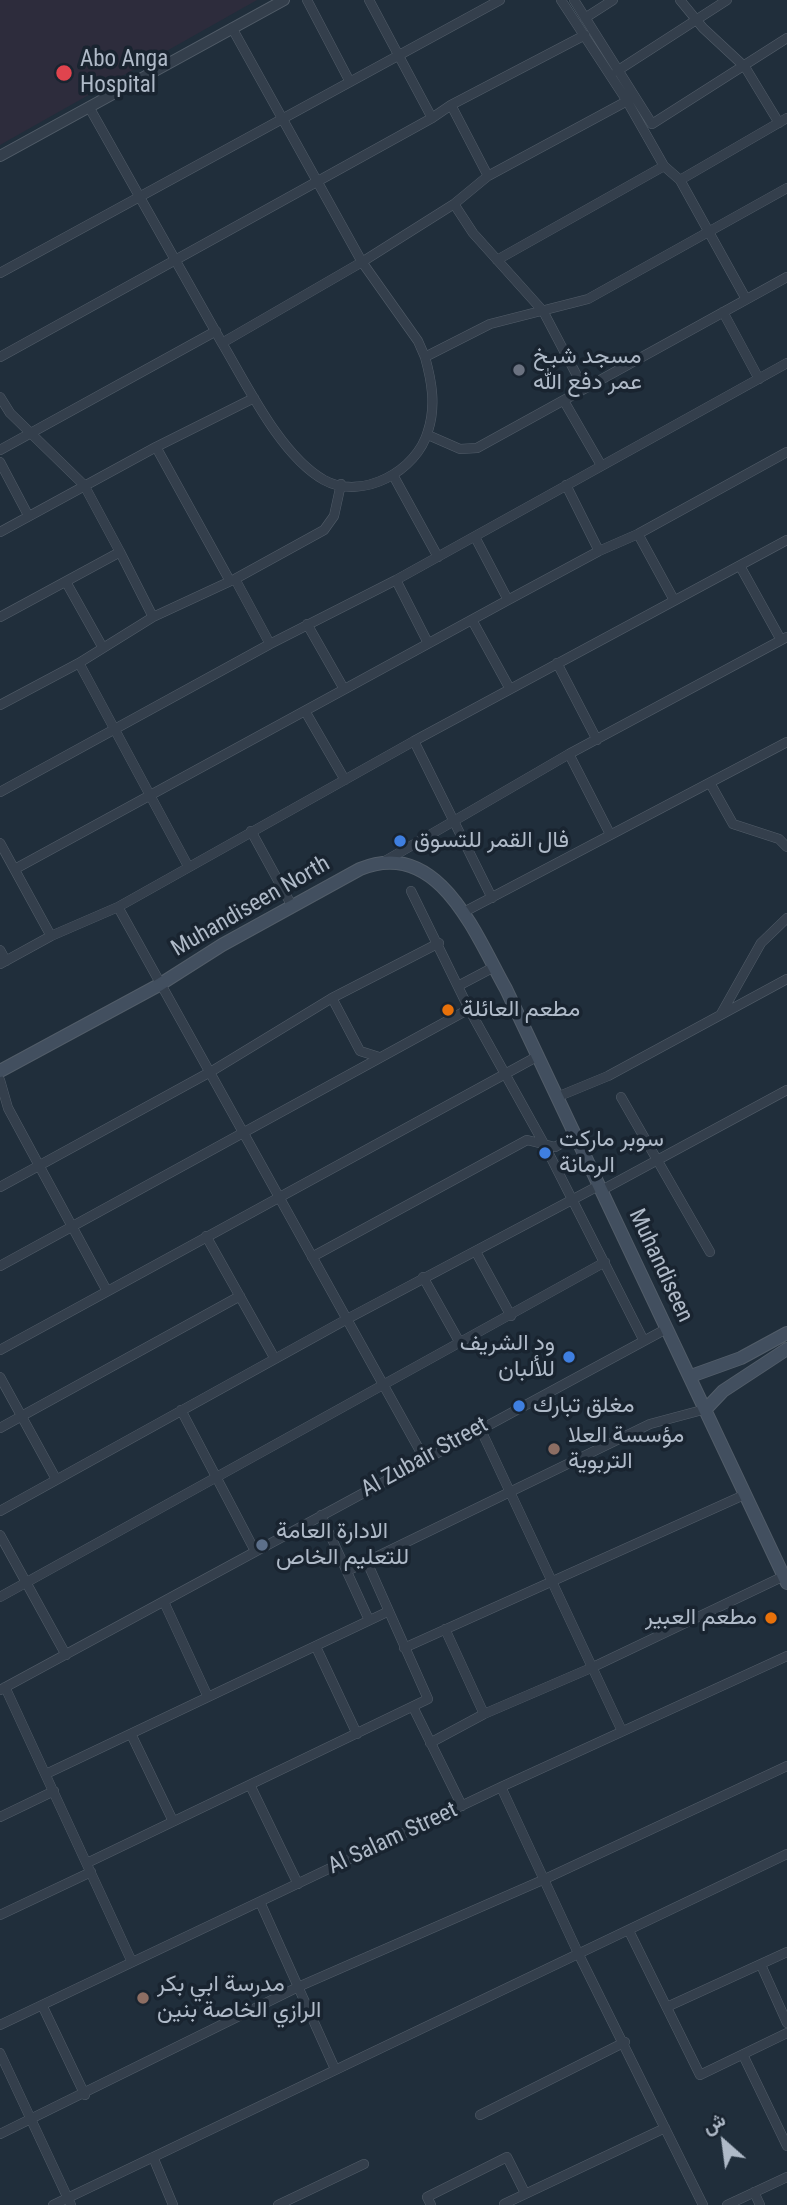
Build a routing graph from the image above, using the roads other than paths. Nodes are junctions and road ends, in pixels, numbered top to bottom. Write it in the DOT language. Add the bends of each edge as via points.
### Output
graph roads {
  1 [pos="284,0"];
  2 [pos="307,0"];
  3 [pos="369,0"];
  4 [pos="500,0"];
  5 [pos="561,0"];
  6 [pos="574,0"];
  7 [pos="613,0"];
  8 [pos="680,0"];
  9 [pos="727,0"];
  10 [pos="584,18"];
  11 [pos="695,20"];
  12 [pos="232,28"];
  13 [pos="585,35"];
  14 [pos="787,38"];
  15 [pos="399,54"];
  16 [pos="744,66"];
  17 [pos="617,71"];
  18 [pos="350,82"];
  19 [pos="627,101"];
  20 [pos="451,105"];
  21 [pos="89,107"];
  22 [pos="432,118"];
  23 [pos="280,119"];
  24 [pos="783,120"];
  25 [pos="0,156"];
  26 [pos="664,166"];
  27 [pos="488,176"];
  28 [pos="680,180"];
  29 [pos="316,182"];
  30 [pos="787,188"];
  31 [pos="139,195"];
  32 [pos="454,204"];
  33 [pos="709,232"];
  34 [pos="497,260"];
  35 [pos="176,261"];
  36 [pos="362,262"];
  37 [pos="0,273"];
  38 [pos="787,277"];
  39 [pos="746,299"];
  40 [pos="543,310"];
  41 [pos="723,312"];
  42 [pos="215,331"];
  43 [pos="222,343"];
  44 [pos="425,357"];
  45 [pos="0,358"];
  46 [pos="787,363"];
  47 [pos="759,379"];
  48 [pos="584,389"];
  49 [pos="0,397"];
  50 [pos="254,398"];
  51 [pos="564,401"];
  52 [pos="33,434"];
  53 [pos="428,435"];
  54 [pos="156,447"];
  55 [pos="0,450"];
  56 [pos="787,452"];
  57 [pos="0,462"];
  58 [pos="601,465"];
  59 [pos="393,475"];
  60 [pos="341,484"];
  61 [pos="84,485"];
  62 [pos="566,485"];
  63 [pos="28,514"];
  64 [pos="0,532"];
  65 [pos="638,534"];
  66 [pos="475,537"];
  67 [pos="787,540"];
  68 [pos="599,551"];
  69 [pos="120,552"];
  70 [pos="439,557"];
  71 [pos="740,566"];
  72 [pos="233,580"];
  73 [pos="396,580"];
  74 [pos="66,582"];
  75 [pos="508,600"];
  76 [pos="674,600"];
  77 [pos="0,617"];
  78 [pos="153,617"];
  79 [pos="472,620"];
  80 [pos="307,624"];
  81 [pos="784,638"];
  82 [pos="428,643"];
  83 [pos="270,644"];
  84 [pos="103,648"];
  85 [pos="79,663"];
  86 [pos="556,663"];
  87 [pos="510,689"];
  88 [pos="344,690"];
  89 [pos="0,705"];
  90 [pos="305,711"];
  91 [pos="115,732"];
  92 [pos="597,740"];
  93 [pos="414,741"];
  94 [pos="787,742"];
  95 [pos="569,754"];
  96 [pos="345,780"];
  97 [pos="710,783"];
  98 [pos="0,792"];
  99 [pos="150,796"];
  100 [pos="455,822"];
  101 [pos="251,831"];
  102 [pos="787,832"];
  103 [pos="610,834"];
  104 [pos="779,839"];
  105 [pos="0,842"];
  106 [pos="787,847"];
  107 [pos="385,861"];
  108 [pos="188,866"];
  109 [pos="15,869"];
  110 [pos="411,891"];
  111 [pos="492,898"];
  112 [pos="292,906"];
  113 [pos="118,907"];
  114 [pos="464,912"];
  115 [pos="787,918"];
  116 [pos="51,936"];
  117 [pos="439,943"];
  118 [pos="0,950"];
  119 [pos="3,962"];
  120 [pos="494,967"];
  121 [pos="787,979"];
  122 [pos="159,985"];
  123 [pos="458,986"];
  124 [pos="332,999"];
  125 [pos="469,1009"];
  126 [pos="720,1015"];
  127 [pos="538,1056"];
  128 [pos="381,1057"];
  129 [pos="212,1071"];
  130 [pos="0,1072"];
  131 [pos="504,1074"];
  132 [pos="0,1080"];
  133 [pos="787,1090"];
  134 [pos="557,1097"];
  135 [pos="621,1097"];
  136 [pos="244,1130"];
  137 [pos="577,1135"];
  138 [pos="544,1144"];
  139 [pos="659,1161"];
  140 [pos="38,1166"];
  141 [pos="0,1187"];
  142 [pos="601,1188"];
  143 [pos="279,1195"];
  144 [pos="571,1201"];
  145 [pos="72,1225"];
  146 [pos="206,1236"];
  147 [pos="476,1252"];
  148 [pos="710,1252"];
  149 [pos="312,1257"];
  150 [pos="605,1262"];
  151 [pos="0,1266"];
  152 [pos="423,1277"];
  153 [pos="107,1292"];
  154 [pos="240,1296"];
  155 [pos="511,1316"];
  156 [pos="346,1319"];
  157 [pos="666,1329"];
  158 [pos="787,1333"];
  159 [pos="644,1341"];
  160 [pos="460,1343"];
  161 [pos="787,1349"];
  162 [pos="0,1350"];
  163 [pos="275,1359"];
  164 [pos="691,1376"];
  165 [pos="0,1377"];
  166 [pos="384,1382"];
  167 [pos="706,1409"];
  168 [pos="181,1410"];
  169 [pos="20,1416"];
  170 [pos="0,1428"];
  171 [pos="480,1428"];
  172 [pos="424,1458"];
  173 [pos="216,1475"];
  174 [pos="56,1479"];
  175 [pos="509,1494"];
  176 [pos="744,1495"];
  177 [pos="0,1511"];
  178 [pos="321,1515"];
  179 [pos="0,1535"];
  180 [pos="255,1550"];
  181 [pos="367,1562"];
  182 [pos="347,1571"];
  183 [pos="785,1579"];
  184 [pos="549,1582"];
  185 [pos="26,1583"];
  186 [pos="0,1597"];
  187 [pos="164,1602"];
  188 [pos="387,1612"];
  189 [pos="369,1620"];
  190 [pos="445,1629"];
  191 [pos="316,1647"];
  192 [pos="404,1648"];
  193 [pos="66,1655"];
  194 [pos="787,1656"];
  195 [pos="591,1668"];
  196 [pos="3,1689"];
  197 [pos="208,1697"];
  198 [pos="413,1707"];
  199 [pos="484,1714"];
  200 [pos="622,1731"];
  201 [pos="131,1734"];
  202 [pos="357,1734"];
  203 [pos="429,1743"];
  204 [pos="787,1766"];
  205 [pos="46,1774"];
  206 [pos="250,1785"];
  207 [pos="502,1787"];
  208 [pos="54,1791"];
  209 [pos="461,1806"];
  210 [pos="0,1817"];
  211 [pos="173,1822"];
  212 [pos="787,1854"];
  213 [pos="89,1868"];
  214 [pos="545,1879"];
  215 [pos="298,1884"];
  216 [pos="260,1902"];
  217 [pos="0,1914"];
  218 [pos="629,1931"];
  219 [pos="787,1952"];
  220 [pos="579,1955"];
  221 [pos="132,1962"];
  222 [pos="761,1965"];
  223 [pos="298,1987"];
  224 [pos="42,2006"];
  225 [pos="669,2006"];
  226 [pos="787,2023"];
  227 [pos="0,2025"];
  228 [pos="787,2034"];
  229 [pos="625,2042"];
  230 [pos="0,2053"];
  231 [pos="743,2055"];
  232 [pos="335,2070"];
  233 [pos="85,2095"];
  234 [pos="480,2115"];
  235 [pos="32,2119"];
  236 [pos="665,2128"];
  237 [pos="0,2134"];
  238 [pos="787,2146"];
  239 [pos="153,2157"];
  240 [pos="364,2164"];
  241 [pos="787,2177"];
  242 [pos="754,2192"];
  243 [pos="525,2193"];
  244 [pos="70,2201"];
  245 [pos="429,2201"];
  246 [pos="504,2204"];
  247 [pos="52,2205"];
  248 [pos="173,2205"];
  249 [pos="278,2205"];
  250 [pos="418,2205"];
  251 [pos="702,2205"];
  252 [pos="727,2205"];
  253 [pos="760,2205"];
  1 -- 12 [label="street"];
  2 -- 18 [label="street"];
  3 -- 15 [label="street"];
  4 -- 15 [label="street"];
  5 -- 13 [label="street"];
  6 -- 10 [label="street"];
  7 -- 10 [label="street"];
  8 -- 11 [label="street"];
  9 -- 11 [label="street"];
  10 -- 17 [label="street"];
  11 -- 16 [label="street"];
  11 -- 17 [label="street"];
  12 -- 21 [label="street"];
  12 -- 23 [label="street"];
  13 -- 19 [label="street"];
  13 -- 20 [label="street"];
  14 -- 16 [label="street"];
  15 -- 18 [label="street"];
  15 -- 22 [label="street"];
  16 -- 17 [label="street" via="653,124"];
  16 -- 24 [label="street"];
  18 -- 23 [label="street"];
  19 -- 26 [label="street"];
  19 -- 27 [label="street"];
  20 -- 22 [label="street"];
  20 -- 27 [label="street"];
  21 -- 25 [label="street"];
  21 -- 31 [label="street"];
  22 -- 29 [label="street"];
  23 -- 29 [label="street"];
  23 -- 31 [label="street"];
  24 -- 28 [label="street"];
  26 -- 28 [label="street"];
  26 -- 34 [label="street"];
  27 -- 32 [label="street"];
  28 -- 33 [label="street"];
  29 -- 35 [label="street"];
  29 -- 36 [label="street"];
  30 -- 33 [label="street"];
  31 -- 35 [label="street"];
  31 -- 37 [label="street"];
  32 -- 34 [label="street"];
  32 -- 36 [label="street"];
  33 -- 39 [label="street"];
  33 -- 40 [label="street" via="588,299"];
  34 -- 40 [label="street"];
  35 -- 42 [label="street"];
  35 -- 45 [label="street"];
  36 -- 43 [label="street"];
  36 -- 44 [label="street"];
  38 -- 39 [label="street"];
  39 -- 41 [label="street"];
  40 -- 44 [label="street" via="490,324"];
  40 -- 48 [label="street"];
  41 -- 47 [label="street"];
  41 -- 48 [label="street"];
  42 -- 43 [label="street"];
  42 -- 52 [label="street"];
  43 -- 50 [label="street"];
  44 -- 53 [label="street" via="433,399"];
  46 -- 47 [label="street"];
  47 -- 58 [label="street"];
  48 -- 51 [label="street"];
  49 -- 52 [label="street"];
  50 -- 54 [label="street"];
  50 -- 60 [label="street" via="304,464 327,482"];
  51 -- 53 [label="street" via="470,450"];
  51 -- 58 [label="street"];
  52 -- 55 [label="street"];
  52 -- 61 [label="street"];
  53 -- 59 [label="street"];
  54 -- 61 [label="street"];
  54 -- 72 [label="street"];
  56 -- 65 [label="street"];
  57 -- 63 [label="street"];
  58 -- 62 [label="street"];
  59 -- 60 [label="street" via="355,487"];
  59 -- 70 [label="street"];
  60 -- 72 [label="street" via="329,525"];
  61 -- 63 [label="street"];
  61 -- 69 [label="street"];
  62 -- 66 [label="street"];
  62 -- 68 [label="street"];
  63 -- 64 [label="street"];
  65 -- 68 [label="street"];
  65 -- 76 [label="street"];
  66 -- 70 [label="street"];
  66 -- 75 [label="street"];
  67 -- 71 [label="street"];
  68 -- 75 [label="street"];
  69 -- 74 [label="street"];
  69 -- 78 [label="street"];
  70 -- 73 [label="street"];
  71 -- 76 [label="street"];
  71 -- 81 [label="street"];
  72 -- 78 [label="street"];
  72 -- 83 [label="street"];
  73 -- 80 [label="street"];
  73 -- 82 [label="street"];
  74 -- 77 [label="street"];
  74 -- 84 [label="street"];
  75 -- 79 [label="street"];
  76 -- 86 [label="street"];
  78 -- 84 [label="street"];
  79 -- 82 [label="street"];
  79 -- 87 [label="street"];
  80 -- 83 [label="street"];
  80 -- 88 [label="street"];
  81 -- 92 [label="street"];
  82 -- 88 [label="street"];
  83 -- 91 [label="street"];
  84 -- 85 [label="street"];
  85 -- 89 [label="street"];
  85 -- 91 [label="street"];
  86 -- 87 [label="street"];
  86 -- 92 [label="street"];
  87 -- 93 [label="street"];
  88 -- 90 [label="street"];
  90 -- 96 [label="street"];
  90 -- 99 [label="street"];
  91 -- 98 [label="street"];
  91 -- 99 [label="street"];
  92 -- 95 [label="street"];
  93 -- 96 [label="street"];
  93 -- 100 [label="street"];
  94 -- 97 [label="street"];
  95 -- 100 [label="street"];
  95 -- 103 [label="street"];
  96 -- 101 [label="street"];
  97 -- 103 [label="street"];
  97 -- 104 [label="street" via="733,824"];
  99 -- 108 [label="street"];
  99 -- 109 [label="street"];
  100 -- 107 [label="street"];
  100 -- 111 [label="street"];
  101 -- 108 [label="street"];
  101 -- 112 [label="street"];
  102 -- 104 [label="street"];
  103 -- 111 [label="street"];
  104 -- 106 [label="street"];
  105 -- 109 [label="street"];
  107 -- 112 [label="main road, Muhandiseen North" via="360,869"];
  107 -- 114 [label="main road" via="433,877"];
  108 -- 113 [label="street"];
  109 -- 116 [label="street"];
  110 -- 117 [label="street"];
  111 -- 114 [label="street"];
  112 -- 122 [label="main road, Muhandiseen North"];
  113 -- 116 [label="street"];
  113 -- 122 [label="street"];
  114 -- 120 [label="main road"];
  115 -- 126 [label="street" via="761,943"];
  116 -- 119 [label="street"];
  117 -- 123 [label="street"];
  117 -- 124 [label="street"];
  118 -- 119 [label="street"];
  120 -- 123 [label="street"];
  120 -- 127 [label="main road, Muhandiseen"];
  121 -- 126 [label="street"];
  122 -- 129 [label="street"];
  122 -- 130 [label="main road, Muhandiseen North"];
  123 -- 125 [label="street"];
  124 -- 128 [label="street" via="360,1051"];
  124 -- 129 [label="street"];
  125 -- 128 [label="street"];
  125 -- 131 [label="street"];
  126 -- 134 [label="street" via="608,1076"];
  127 -- 131 [label="street"];
  127 -- 134 [label="main road, Muhandiseen"];
  128 -- 136 [label="street"];
  129 -- 136 [label="street"];
  129 -- 140 [label="street"];
  131 -- 138 [label="street"];
  131 -- 143 [label="street"];
  132 -- 140 [label="street" via="8,1108"];
  133 -- 139 [label="street"];
  134 -- 137 [label="main road, Muhandiseen"];
  135 -- 139 [label="street"];
  136 -- 143 [label="street"];
  136 -- 145 [label="street"];
  137 -- 138 [label="street" via="555,1147"];
  137 -- 142 [label="main road, Muhandiseen"];
  138 -- 144 [label="street"];
  138 -- 149 [label="street" via="527,1140"];
  139 -- 142 [label="street"];
  139 -- 148 [label="street"];
  140 -- 141 [label="street"];
  140 -- 145 [label="street"];
  142 -- 144 [label="street"];
  142 -- 157 [label="main road, Muhandiseen"];
  143 -- 146 [label="street"];
  143 -- 149 [label="street"];
  144 -- 147 [label="street"];
  144 -- 150 [label="street"];
  145 -- 151 [label="street"];
  145 -- 153 [label="street"];
  146 -- 153 [label="street"];
  146 -- 154 [label="street"];
  147 -- 152 [label="street"];
  147 -- 155 [label="street"];
  149 -- 156 [label="street"];
  150 -- 155 [label="street"];
  150 -- 159 [label="street"];
  152 -- 156 [label="street"];
  152 -- 160 [label="street"];
  153 -- 162 [label="street"];
  154 -- 163 [label="street"];
  154 -- 169 [label="street"];
  155 -- 160 [label="street"];
  156 -- 163 [label="street"];
  156 -- 166 [label="street"];
  157 -- 159 [label="street, Al Zubair Street"];
  157 -- 164 [label="main road, Muhandiseen"];
  158 -- 164 [label="main road" via="741,1358"];
  159 -- 171 [label="street, Al Zubair Street"];
  160 -- 166 [label="street"];
  161 -- 167 [label="main road" via="733,1383"];
  163 -- 168 [label="street"];
  164 -- 167 [label="main road, Muhandiseen"];
  165 -- 169 [label="street"];
  166 -- 172 [label="street"];
  166 -- 173 [label="street"];
  167 -- 175 [label="street" via="650,1424"];
  167 -- 176 [label="main road, Muhandiseen"];
  168 -- 173 [label="street"];
  168 -- 174 [label="street"];
  169 -- 170 [label="street"];
  169 -- 174 [label="street"];
  171 -- 172 [label="street, Al Zubair Street"];
  171 -- 175 [label="street"];
  172 -- 178 [label="street, Al Zubair Street"];
  173 -- 180 [label="street"];
  173 -- 185 [label="street"];
  174 -- 177 [label="street"];
  175 -- 181 [label="street"];
  175 -- 184 [label="street"];
  176 -- 183 [label="main road, Muhandiseen"];
  176 -- 184 [label="street"];
  178 -- 180 [label="street, Al Zubair Street"];
  178 -- 182 [label="street"];
  179 -- 185 [label="street"];
  180 -- 187 [label="street, Al Zubair Street"];
  181 -- 182 [label="street"];
  181 -- 188 [label="street"];
  182 -- 189 [label="street"];
  183 -- 195 [label="street"];
  184 -- 190 [label="street"];
  184 -- 195 [label="street"];
  185 -- 186 [label="street"];
  185 -- 193 [label="street"];
  187 -- 193 [label="street, Al Zubair Street"];
  187 -- 197 [label="street"];
  188 -- 189 [label="street"];
  188 -- 192 [label="street"];
  189 -- 191 [label="street"];
  190 -- 192 [label="street"];
  190 -- 199 [label="street"];
  191 -- 197 [label="street"];
  191 -- 202 [label="street"];
  192 -- 198 [label="street" via="428,1699"];
  193 -- 196 [label="street, Al Zubair Street"];
  194 -- 200 [label="street, Al Salam Street"];
  195 -- 199 [label="street"];
  195 -- 200 [label="street"];
  196 -- 205 [label="street"];
  197 -- 201 [label="street"];
  198 -- 202 [label="street"];
  198 -- 203 [label="street"];
  199 -- 203 [label="street"];
  200 -- 207 [label="street, Al Salam Street"];
  201 -- 205 [label="street"];
  201 -- 211 [label="street"];
  202 -- 206 [label="street"];
  203 -- 209 [label="street"];
  204 -- 214 [label="street"];
  205 -- 208 [label="street"];
  206 -- 211 [label="street"];
  206 -- 215 [label="street"];
  207 -- 209 [label="street, Al Salam Street"];
  207 -- 214 [label="street"];
  208 -- 210 [label="street"];
  208 -- 213 [label="street"];
  209 -- 215 [label="street, Al Salam Street"];
  211 -- 213 [label="street"];
  212 -- 218 [label="street"];
  213 -- 217 [label="street"];
  213 -- 221 [label="street"];
  214 -- 220 [label="street"];
  214 -- 223 [label="street"];
  215 -- 216 [label="street, Al Salam Street"];
  216 -- 221 [label="street, Al Salam Street"];
  216 -- 223 [label="street"];
  218 -- 220 [label="street"];
  218 -- 225 [label="street"];
  219 -- 222 [label="street"];
  220 -- 229 [label="street"];
  220 -- 232 [label="street"];
  221 -- 224 [label="street, Al Salam Street"];
  222 -- 225 [label="street"];
  222 -- 226 [label="street"];
  223 -- 232 [label="street"];
  223 -- 233 [label="street"];
  224 -- 227 [label="street, Al Salam Street"];
  224 -- 233 [label="street"];
  225 -- 231 [label="street" via="700,2075"];
  228 -- 231 [label="street"];
  229 -- 234 [label="street"];
  229 -- 236 [label="street"];
  230 -- 235 [label="street"];
  231 -- 238 [label="street"];
  232 -- 239 [label="street"];
  233 -- 235 [label="street"];
  235 -- 237 [label="street"];
  235 -- 244 [label="street"];
  236 -- 243 [label="street"];
  236 -- 251 [label="street"];
  239 -- 244 [label="street"];
  239 -- 248 [label="street"];
  240 -- 249 [label="street"];
  241 -- 242 [label="street"];
  242 -- 252 [label="street"];
  242 -- 253 [label="street"];
  243 -- 245 [label="street" via="507,2157"];
  243 -- 246 [label="street"];
  244 -- 247 [label="street"];
  245 -- 250 [label="street"];
}
